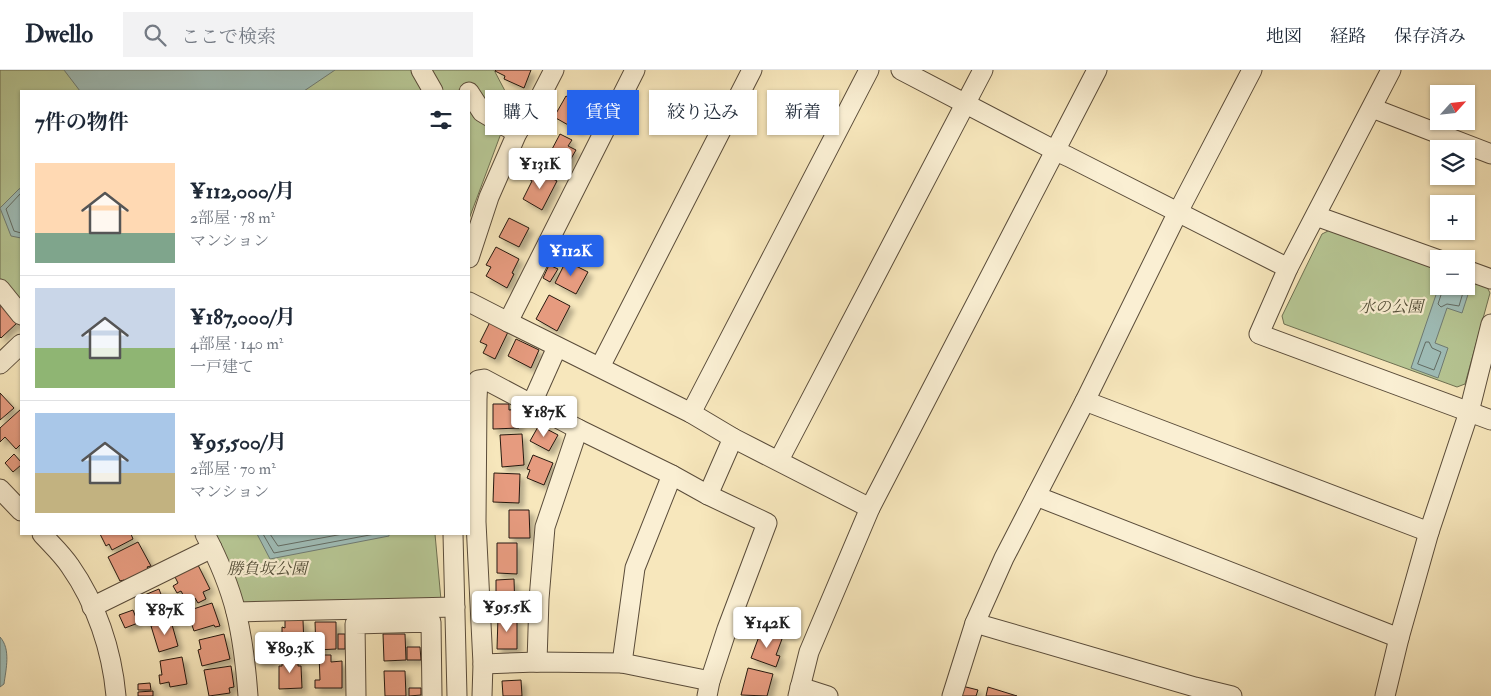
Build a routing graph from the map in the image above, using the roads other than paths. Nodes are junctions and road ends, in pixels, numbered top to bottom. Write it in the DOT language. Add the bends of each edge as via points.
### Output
graph roads {
  1 [pos="421,70"];
  2 [pos="554,70"];
  3 [pos="635,70"];
  4 [pos="752,70"];
  5 [pos="869,70"];
  6 [pos="901,70"];
  7 [pos="983,70"];
  8 [pos="1097,70"];
  9 [pos="1252,70"];
  10 [pos="1391,70"];
  11 [pos="432,90"];
  12 [pos="458,90"];
  13 [pos="467,90"];
  14 [pos="544,90"];
  15 [pos="470,95"];
  16 [pos="966,103"];
  17 [pos="1372,108"];
  18 [pos="485,114"];
  19 [pos="516,135"];
  20 [pos="1056,151"];
  21 [pos="1491,154"];
  22 [pos="1178,212"];
  23 [pos="1316,216"];
  24 [pos="470,255"];
  25 [pos="1430,257"];
  26 [pos="1288,268"];
  27 [pos="1475,273"];
  28 [pos="1491,279"];
  29 [pos="0,289"];
  30 [pos="470,303"];
  31 [pos="20,315"];
  32 [pos="508,322"];
  33 [pos="1491,324"];
  34 [pos="20,345"];
  35 [pos="558,346"];
  36 [pos="0,364"];
  37 [pos="600,367"];
  38 [pos="1085,401"];
  39 [pos="532,403"];
  40 [pos="1469,412"];
  41 [pos="691,413"];
  42 [pos="1491,420"];
  43 [pos="578,429"];
  44 [pos="733,438"];
  45 [pos="779,460"];
  46 [pos="672,475"];
  47 [pos="0,489"];
  48 [pos="708,496"];
  49 [pos="1036,496"];
  50 [pos="870,508"];
  51 [pos="20,510"];
  52 [pos="1429,532"];
  53 [pos="43,535"];
  54 [pos="453,535"];
  55 [pos="209,541"];
  56 [pos="92,607"];
  57 [pos="455,607"];
  58 [pos="236,612"];
  59 [pos="975,623"];
  60 [pos="1399,638"];
  61 [pos="537,662"];
  62 [pos="483,664"];
  63 [pos="622,664"];
  64 [pos="708,688"];
  65 [pos="1194,691"];
  66 [pos="799,692"];
  67 [pos="116,696"];
  68 [pos="248,696"];
  69 [pos="356,696"];
  70 [pos="432,696"];
  71 [pos="457,696"];
  72 [pos="482,696"];
  73 [pos="828,696"];
  74 [pos="952,696"];
  75 [pos="1232,696"];
  76 [pos="1385,696"];
  1 -- 11 [label="street"];
  2 -- 14 [label="street"];
  3 -- 32 [label="street"];
  4 -- 37 [label="street"];
  5 -- 41 [label="street"];
  6 -- 16 [label="street"];
  7 -- 16 [label="street"];
  8 -- 20 [label="street"];
  9 -- 22 [label="street"];
  10 -- 17 [label="street"];
  12 -- 13 [label="street" via="465,86"];
  15 -- 18 [label="street"];
  16 -- 20 [label="street"];
  16 -- 45 [label="street"];
  17 -- 21 [label="street"];
  17 -- 23 [label="street"];
  19 -- 24 [label="street" via="489,197"];
  20 -- 22 [label="street"];
  20 -- 50 [label="street"];
  22 -- 26 [label="street"];
  22 -- 38 [label="street"];
  23 -- 25 [label="street"];
  23 -- 26 [label="street"];
  26 -- 40 [label="street" via="1259,334"];
  27 -- 28 [label="street"];
  29 -- 31 [label="street"];
  30 -- 32 [label="street"];
  32 -- 35 [label="street"];
  33 -- 40 [label="street"];
  34 -- 36 [label="street"];
  35 -- 37 [label="street"];
  35 -- 39 [label="street"];
  37 -- 41 [label="street"];
  38 -- 49 [label="street"];
  38 -- 52 [label="street"];
  39 -- 43 [label="street"];
  39 -- 62 [label="street" via="484,378 478,380 476,522"];
  40 -- 42 [label="street"];
  40 -- 52 [label="street"];
  41 -- 44 [label="street"];
  43 -- 46 [label="street"];
  43 -- 61 [label="street" via="545,527"];
  44 -- 45 [label="street"];
  44 -- 48 [label="street"];
  45 -- 50 [label="street"];
  46 -- 48 [label="street"];
  46 -- 63 [label="street" via="635,568"];
  47 -- 51 [label="street"];
  48 -- 64 [label="street" via="767,523"];
  49 -- 59 [label="street"];
  49 -- 60 [label="street"];
  50 -- 66 [label="street" via="809,652"];
  52 -- 60 [label="street"];
  53 -- 56 [label="street" via="69,565"];
  54 -- 57 [label="street"];
  55 -- 56 [label="street"];
  55 -- 58 [label="street"];
  56 -- 67 [label="street" via="102,629"];
  57 -- 58 [label="street"];
  57 -- 71 [label="street"];
  58 -- 68 [label="street" via="246,662"];
  59 -- 65 [label="street"];
  59 -- 74 [label="street"];
  60 -- 76 [label="street"];
  61 -- 62 [label="street"];
  61 -- 63 [label="street"];
  62 -- 72 [label="street"];
  63 -- 64 [label="street"];
  65 -- 75 [label="street"];
  66 -- 73 [label="street"];
  69 -- 70 [label="street" via="355,624 431,622"];
}
